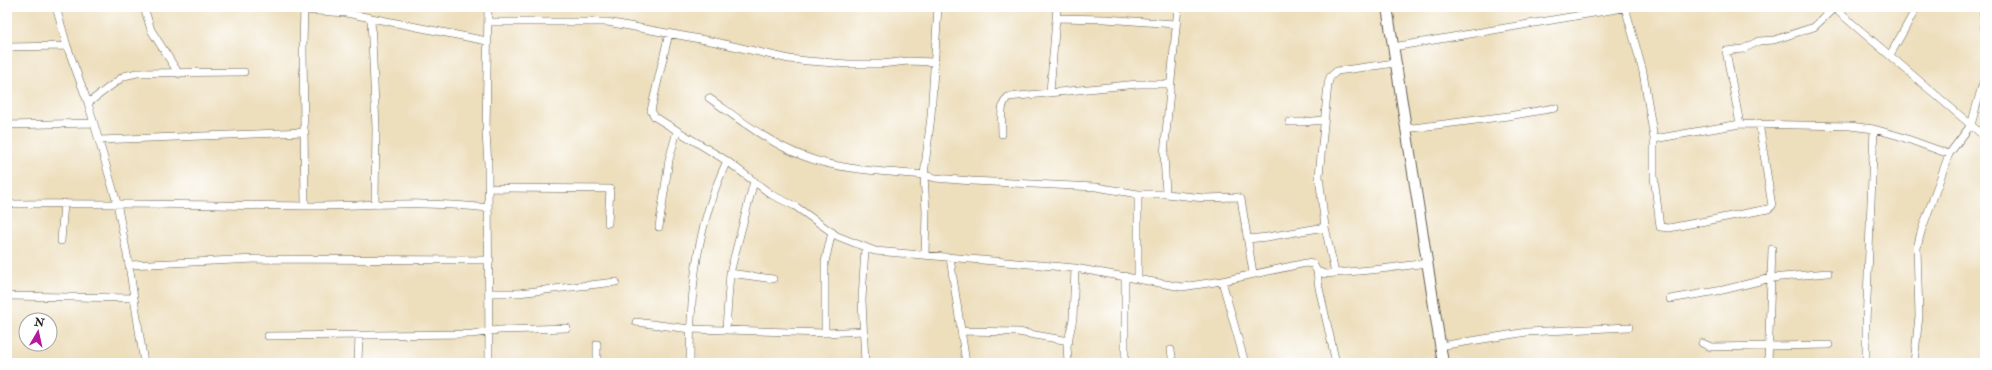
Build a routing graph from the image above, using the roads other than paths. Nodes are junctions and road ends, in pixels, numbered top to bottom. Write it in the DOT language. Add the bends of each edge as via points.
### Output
graph roads {
  1 [pos="56,7"];
  2 [pos="144,7"];
  3 [pos="488,7"];
  4 [pos="938,7"];
  5 [pos="1057,7"];
  6 [pos="1178,7"];
  7 [pos="1387,7"];
  8 [pos="1630,7"];
  9 [pos="1834,7"];
  10 [pos="1917,7"];
  11 [pos="1983,7"];
  12 [pos="1625,8"];
  13 [pos="304,9"];
  14 [pos="371,18"];
  15 [pos="1057,18"];
  16 [pos="488,22"];
  17 [pos="1175,24"];
  18 [pos="1985,32"];
  19 [pos="669,33"];
  20 [pos="1985,36"];
  21 [pos="487,41"];
  22 [pos="7,46"];
  23 [pos="67,46"];
  24 [pos="1393,47"];
  25 [pos="1890,55"];
  26 [pos="1985,59"];
  27 [pos="934,62"];
  28 [pos="1395,64"];
  29 [pos="244,72"];
  30 [pos="179,74"];
  31 [pos="1985,75"];
  32 [pos="1170,84"];
  33 [pos="1050,92"];
  34 [pos="709,98"];
  35 [pos="88,103"];
  36 [pos="1555,108"];
  37 [pos="1323,120"];
  38 [pos="1289,122"];
  39 [pos="93,123"];
  40 [pos="1759,123"];
  41 [pos="1740,124"];
  42 [pos="7,125"];
  43 [pos="1971,125"];
  44 [pos="1405,129"];
  45 [pos="1874,129"];
  46 [pos="678,131"];
  47 [pos="305,132"];
  48 [pos="1002,134"];
  49 [pos="1985,137"];
  50 [pos="1654,139"];
  51 [pos="99,140"];
  52 [pos="1949,154"];
  53 [pos="727,160"];
  54 [pos="925,175"];
  55 [pos="754,181"];
  56 [pos="488,188"];
  57 [pos="1138,194"];
  58 [pos="1166,194"];
  59 [pos="64,203"];
  60 [pos="117,203"];
  61 [pos="375,203"];
  62 [pos="7,204"];
  63 [pos="305,206"];
  64 [pos="488,208"];
  65 [pos="608,223"];
  66 [pos="659,227"];
  67 [pos="1325,227"];
  68 [pos="832,232"];
  69 [pos="1248,239"];
  70 [pos="61,241"];
  71 [pos="865,248"];
  72 [pos="1772,249"];
  73 [pos="925,255"];
  74 [pos="950,258"];
  75 [pos="490,260"];
  76 [pos="1427,263"];
  77 [pos="130,265"];
  78 [pos="1075,268"];
  79 [pos="1317,271"];
  80 [pos="730,273"];
  81 [pos="1253,273"];
  82 [pos="1335,273"];
  83 [pos="1828,273"];
  84 [pos="1125,276"];
  85 [pos="1138,278"];
  86 [pos="1771,278"];
  87 [pos="773,279"];
  88 [pos="1222,281"];
  89 [pos="616,282"];
  90 [pos="490,293"];
  91 [pos="7,296"];
  92 [pos="134,298"];
  93 [pos="1670,299"];
  94 [pos="636,322"];
  95 [pos="1629,327"];
  96 [pos="567,328"];
  97 [pos="690,329"];
  98 [pos="726,329"];
  99 [pos="863,331"];
  100 [pos="961,331"];
  101 [pos="490,332"];
  102 [pos="824,332"];
  103 [pos="359,335"];
  104 [pos="268,336"];
  105 [pos="1069,341"];
  106 [pos="1702,343"];
  107 [pos="597,344"];
  108 [pos="1829,344"];
  109 [pos="1440,346"];
  110 [pos="1768,346"];
  111 [pos="1171,350"];
  112 [pos="144,363"];
  113 [pos="358,363"];
  114 [pos="489,363"];
  115 [pos="596,363"];
  116 [pos="690,363"];
  117 [pos="865,363"];
  118 [pos="966,363"];
  119 [pos="1068,363"];
  120 [pos="1125,363"];
  121 [pos="1173,363"];
  122 [pos="1245,363"];
  123 [pos="1336,363"];
  124 [pos="1443,363"];
  125 [pos="1768,363"];
  126 [pos="1866,363"];
  127 [pos="1914,363"];
  1 -- 23 [label="street"];
  2 -- 30 [label="street" via="151,30"];
  3 -- 16 [label="street"];
  4 -- 27 [label="street"];
  5 -- 15 [label="street"];
  6 -- 17 [label="street"];
  7 -- 24 [label="street"];
  8 -- 12 [label="street"];
  9 -- 25 [label="street"];
  9 -- 41 [label="street" via="1814,27 1774,40 1759,41 1743,49 1726,51"];
  10 -- 25 [label="street"];
  11 -- 18 [label="street"];
  12 -- 24 [label="street"];
  12 -- 50 [label="street" via="1643,72"];
  13 -- 14 [label="street"];
  13 -- 47 [label="street"];
  14 -- 21 [label="street"];
  14 -- 61 [label="street" via="376,115"];
  15 -- 17 [label="street"];
  15 -- 33 [label="street"];
  16 -- 19 [label="street" via="606,22"];
  16 -- 21 [label="street"];
  17 -- 32 [label="street"];
  19 -- 27 [label="street" via="789,59 848,64"];
  19 -- 46 [label="street" via="651,111 655,117"];
  20 -- 26 [label="street"];
  21 -- 56 [label="street"];
  22 -- 23 [label="street"];
  23 -- 35 [label="street"];
  24 -- 28 [label="street"];
  25 -- 43 [label="street"];
  27 -- 54 [label="street"];
  28 -- 37 [label="street" via="1333,73 1325,95"];
  28 -- 44 [label="street"];
  29 -- 30 [label="street"];
  30 -- 35 [label="street" via="137,73 124,76"];
  31 -- 43 [label="street"];
  32 -- 33 [label="street" via="1138,84"];
  32 -- 58 [label="street" via="1164,154"];
  33 -- 48 [label="street" via="1008,97 1002,109"];
  34 -- 54 [label="street" via="768,139 805,157 862,169"];
  35 -- 39 [label="street"];
  36 -- 44 [label="street"];
  37 -- 38 [label="street"];
  37 -- 67 [label="street" via="1319,176"];
  39 -- 42 [label="street"];
  39 -- 51 [label="street"];
  40 -- 41 [label="street"];
  40 -- 45 [label="street"];
  40 -- 50 [label="street" via="1772,206 1768,209 1669,228 1660,227 1658,219"];
  41 -- 50 [label="street"];
  43 -- 49 [label="street"];
  43 -- 52 [label="street"];
  44 -- 76 [label="street"];
  45 -- 52 [label="street" via="1914,140"];
  45 -- 126 [label="street"];
  46 -- 53 [label="street"];
  46 -- 66 [label="street" via="669,160"];
  47 -- 51 [label="street"];
  47 -- 63 [label="street"];
  51 -- 60 [label="street"];
  52 -- 127 [label="street" via="1917,248 1919,316"];
  53 -- 55 [label="street"];
  53 -- 97 [label="street" via="717,182 700,240 694,269"];
  54 -- 57 [label="street" via="972,181 1096,187"];
  54 -- 73 [label="street"];
  55 -- 68 [label="street"];
  55 -- 80 [label="street"];
  56 -- 64 [label="street"];
  56 -- 65 [label="street" via="610,189"];
  57 -- 58 [label="street"];
  57 -- 85 [label="street"];
  58 -- 69 [label="street" via="1242,199"];
  59 -- 60 [label="street"];
  59 -- 62 [label="street"];
  59 -- 70 [label="street"];
  60 -- 63 [label="street"];
  60 -- 77 [label="street"];
  61 -- 63 [label="street"];
  61 -- 64 [label="street" via="466,205"];
  64 -- 75 [label="street"];
  67 -- 69 [label="street"];
  67 -- 82 [label="street"];
  68 -- 71 [label="street"];
  68 -- 102 [label="street" via="826,262"];
  69 -- 81 [label="street"];
  71 -- 73 [label="street"];
  71 -- 99 [label="street" via="862,280"];
  72 -- 86 [label="street"];
  73 -- 74 [label="street"];
  74 -- 78 [label="street"];
  74 -- 100 [label="street"];
  75 -- 77 [label="street" via="256,259"];
  75 -- 90 [label="street"];
  76 -- 82 [label="street"];
  76 -- 109 [label="street"];
  77 -- 92 [label="street"];
  78 -- 84 [label="street"];
  78 -- 105 [label="street" via="1073,319"];
  79 -- 81 [label="street" via="1313,264 1306,263"];
  79 -- 82 [label="street" via="1325,274"];
  79 -- 123 [label="street"];
  80 -- 87 [label="street"];
  80 -- 98 [label="street"];
  81 -- 88 [label="street"];
  83 -- 86 [label="street"];
  84 -- 85 [label="street"];
  84 -- 120 [label="street"];
  85 -- 88 [label="street" via="1175,286"];
  86 -- 93 [label="street"];
  86 -- 110 [label="street"];
  88 -- 122 [label="street"];
  89 -- 90 [label="street" via="518,293"];
  90 -- 101 [label="street"];
  91 -- 92 [label="street"];
  92 -- 112 [label="street"];
  94 -- 97 [label="street"];
  95 -- 109 [label="street" via="1527,332"];
  96 -- 101 [label="street"];
  97 -- 98 [label="street"];
  97 -- 116 [label="street"];
  98 -- 102 [label="street"];
  99 -- 102 [label="street"];
  99 -- 117 [label="street"];
  100 -- 105 [label="street" via="1018,332"];
  100 -- 118 [label="street"];
  101 -- 103 [label="street"];
  101 -- 114 [label="street"];
  103 -- 104 [label="street"];
  103 -- 113 [label="street"];
  105 -- 119 [label="street"];
  106 -- 110 [label="street" via="1711,346"];
  107 -- 115 [label="street"];
  108 -- 110 [label="street"];
  109 -- 124 [label="street"];
  110 -- 125 [label="street"];
  111 -- 121 [label="street"];
}
